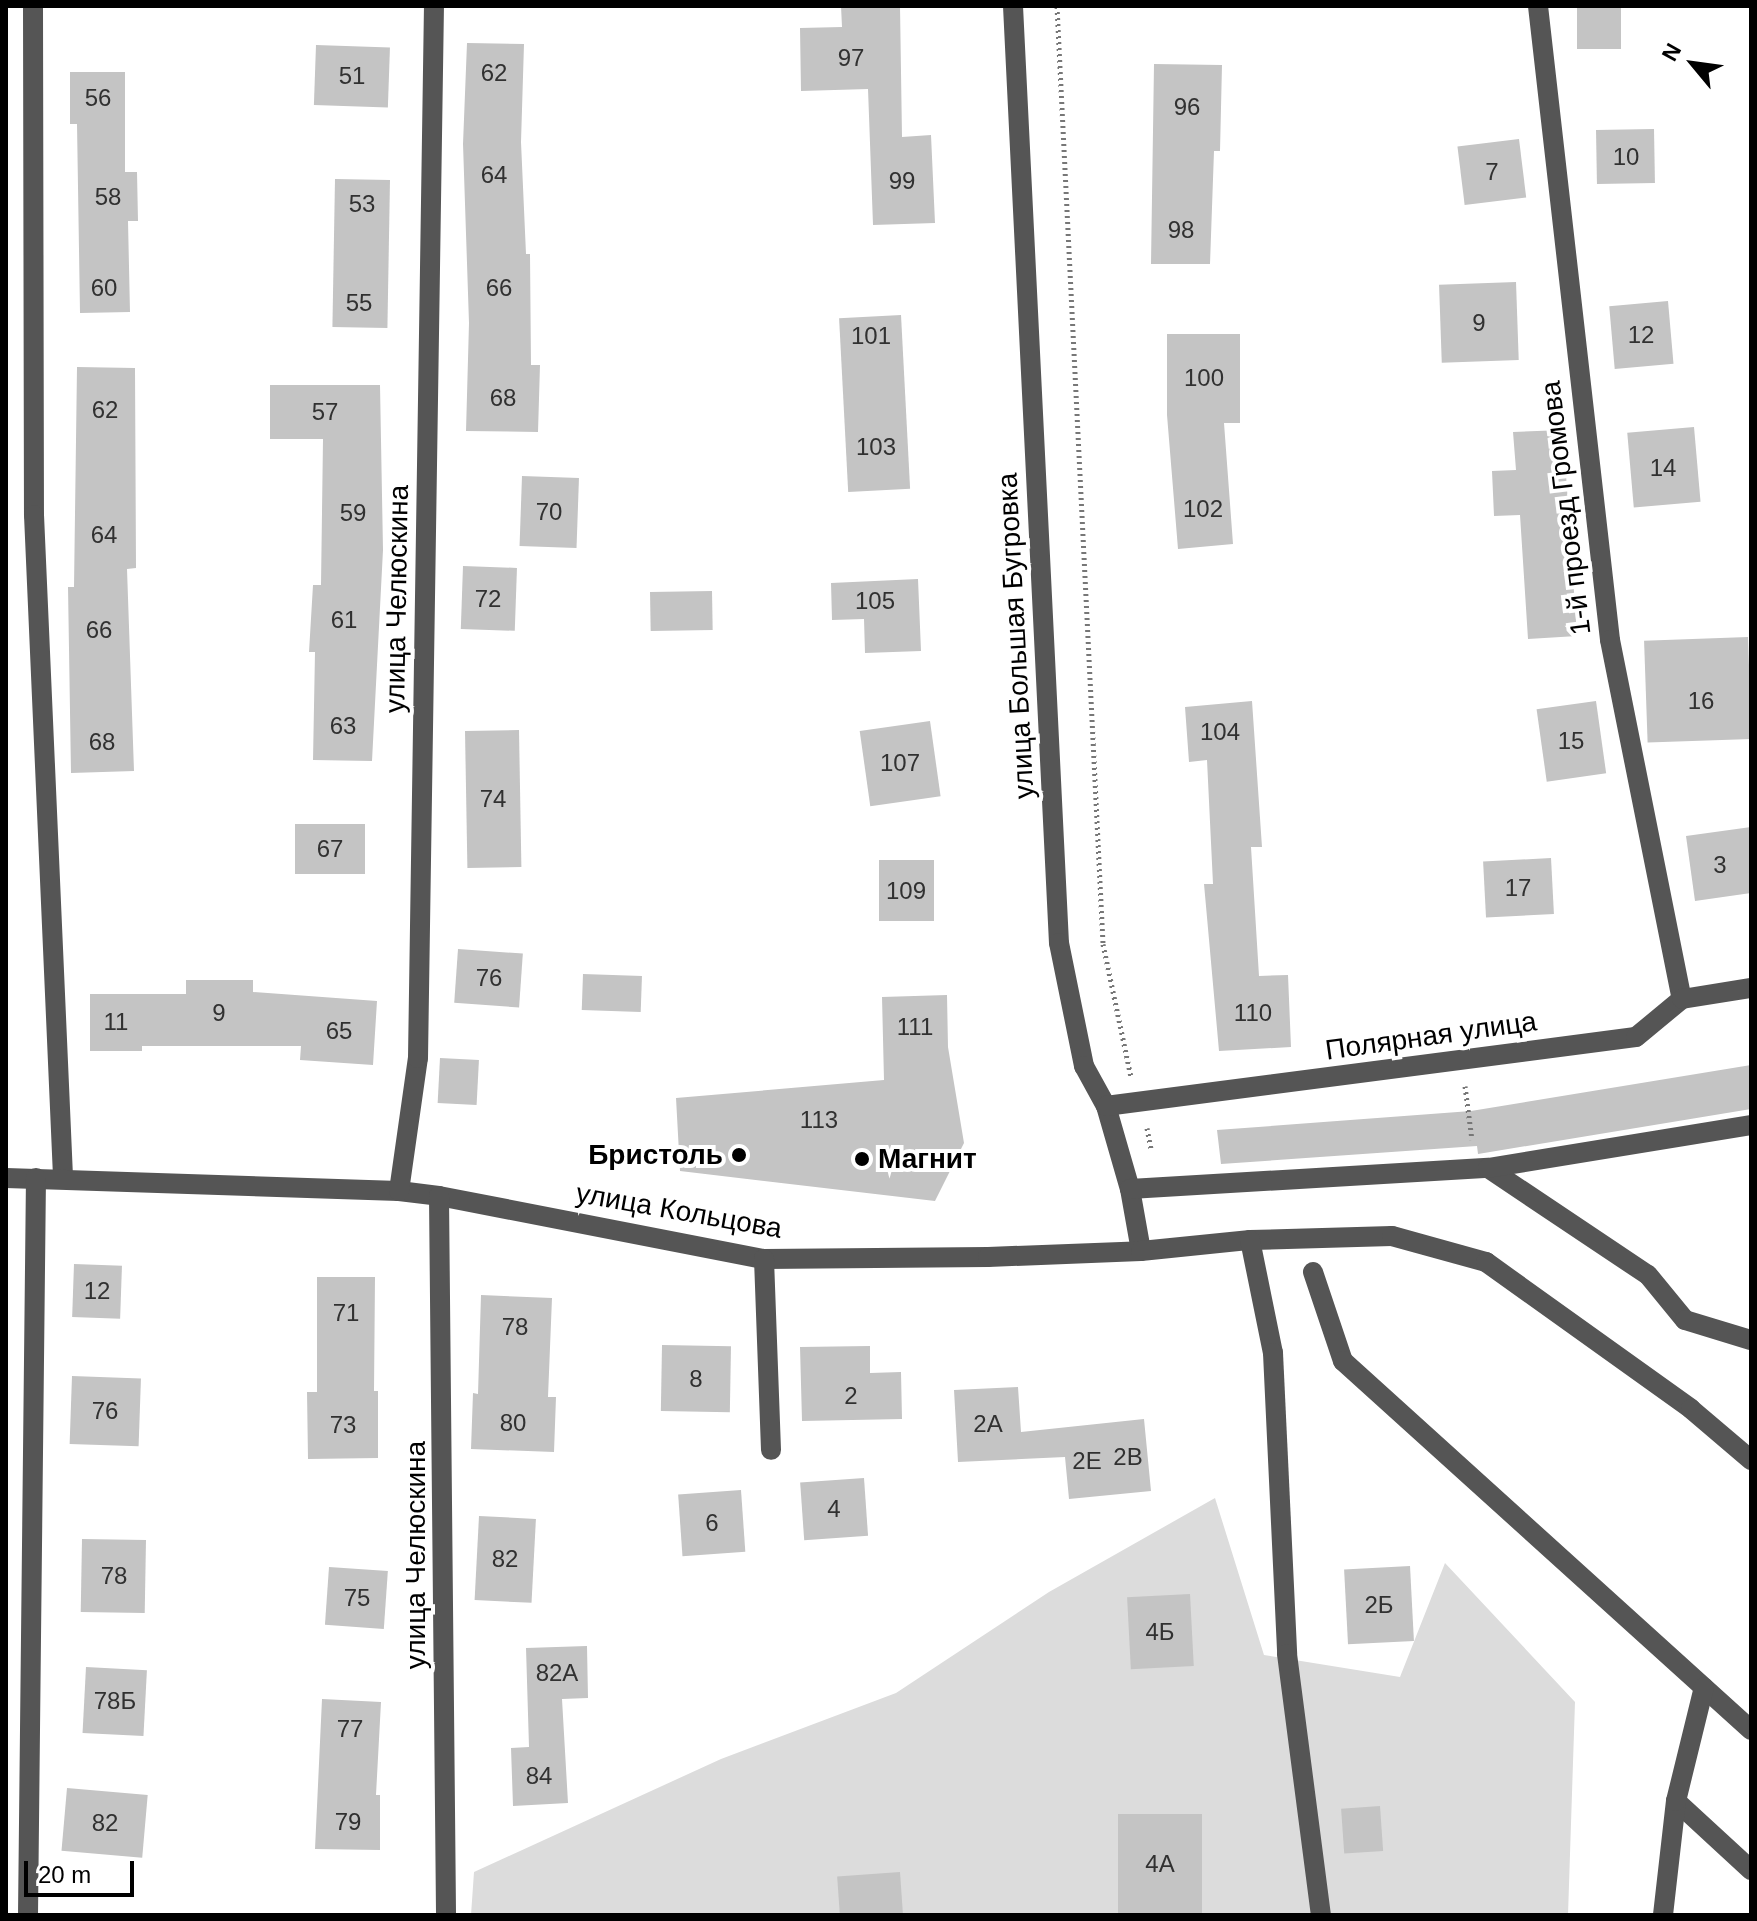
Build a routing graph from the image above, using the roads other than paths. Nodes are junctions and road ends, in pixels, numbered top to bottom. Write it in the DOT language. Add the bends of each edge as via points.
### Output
graph roads {
  1 [pos="33,6"];
  2 [pos="434,6"];
  3 [pos="1013,6"];
  4 [pos="1538,6"];
  5 [pos="1751,988"];
  6 [pos="1682,999"];
  7 [pos="1106,1106"];
  8 [pos="1751,1125"];
  9 [pos="1482,1168"];
  10 [pos="63,1177"];
  11 [pos="6,1178"];
  12 [pos="36,1178"];
  13 [pos="1130,1189"];
  14 [pos="399,1191"];
  15 [pos="439,1196"];
  16 [pos="1250,1240"];
  17 [pos="1141,1251"];
  18 [pos="764,1259"];
  19 [pos="1313,1272"];
  20 [pos="1751,1340"];
  21 [pos="771,1450"];
  22 [pos="1751,1460"];
  23 [pos="1704,1687"];
  24 [pos="1751,1730"];
  25 [pos="1676,1801"];
  26 [pos="1751,1870"];
  27 [pos="28,1915"];
  28 [pos="446,1915"];
  29 [pos="1321,1915"];
  30 [pos="1663,1915"];
  1 -- 10 [label="street" via="34,515"];
  2 -- 14 [label="street, улица Челюскина" via="418,1058"];
  3 -- 7 [label="street, улица Большая Бугровка" via="1059,943 1084,1066"];
  4 -- 6 [label="street, 1-й проезд Громова" via="1610,640"];
  5 -- 6 [label="street"];
  6 -- 7 [label="street, Полярная улица" via="1636,1037"];
  7 -- 13 [label="street, улица Большая Бугровка"];
  8 -- 9 [label="street"];
  9 -- 13 [label="street"];
  9 -- 20 [label="street" via="1648,1275 1685,1320"];
  10 -- 12 [label="street, улица Кольцова"];
  10 -- 14 [label="street, улица Кольцова"];
  11 -- 12 [label="street, улица Кольцова"];
  12 -- 27 [label="street"];
  13 -- 17 [label="street, улица Большая Бугровка"];
  14 -- 15 [label="street, улица Кольцова"];
  15 -- 18 [label="street, улица Кольцова"];
  15 -- 28 [label="street, улица Челюскина"];
  16 -- 17 [label="street, улица Кольцова"];
  16 -- 22 [label="street, улица Кольцова" via="1392,1236 1486,1262 1691,1409"];
  16 -- 29 [label="street" via="1273,1353 1287,1654"];
  17 -- 18 [label="street, улица Кольцова"];
  18 -- 21 [label="street"];
  19 -- 23 [label="street" via="1343,1361"];
  23 -- 24 [label="street"];
  23 -- 25 [label="street"];
  25 -- 26 [label="street"];
  25 -- 30 [label="street"];
}
